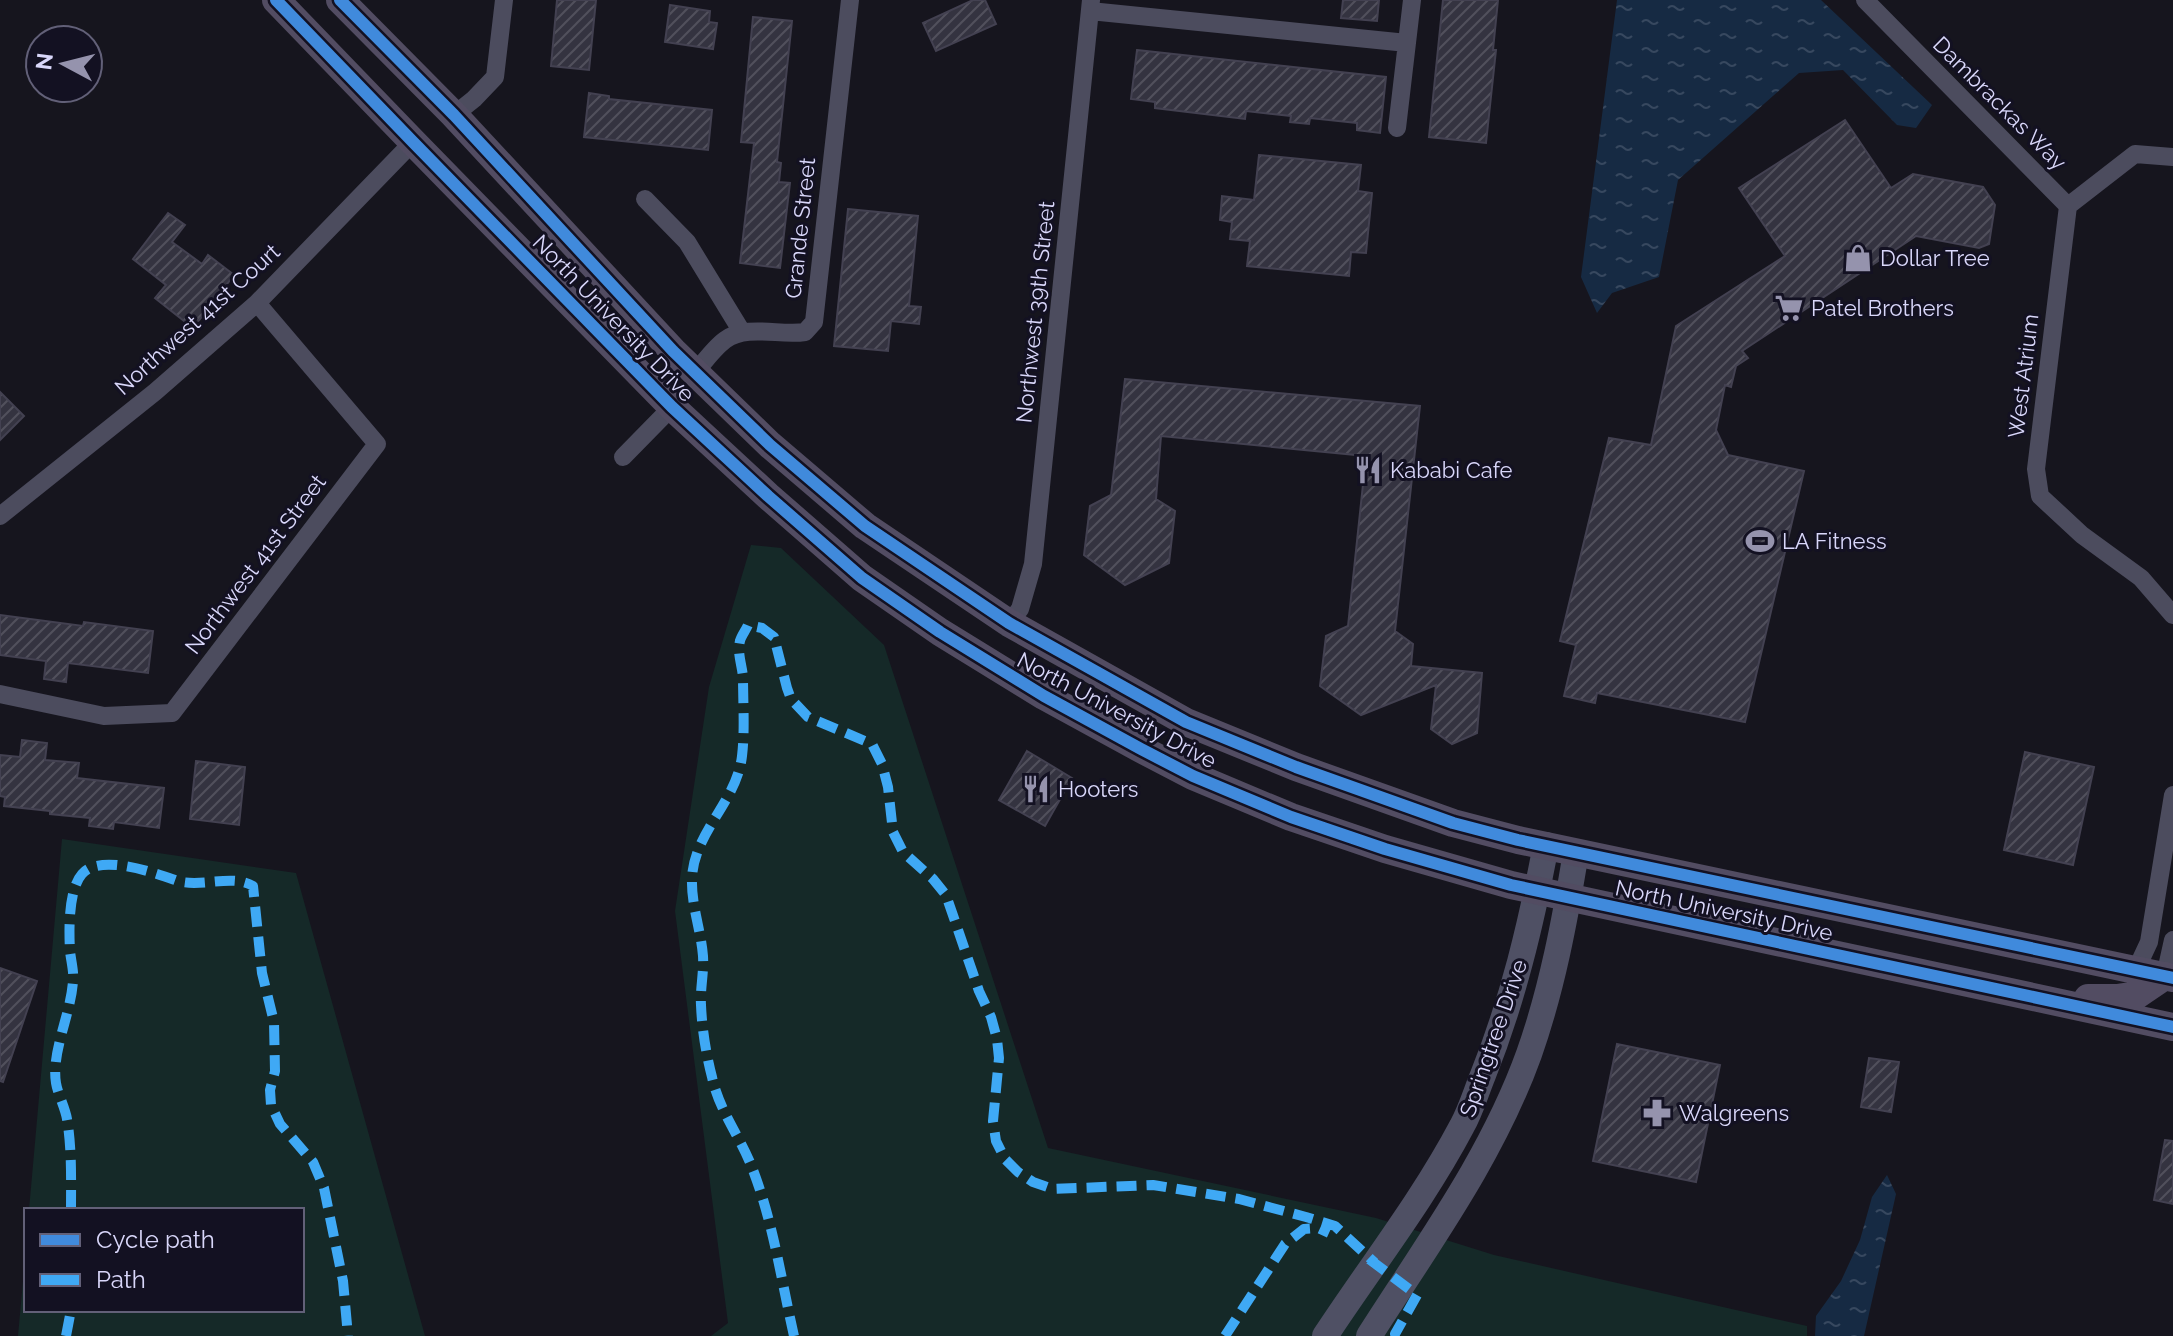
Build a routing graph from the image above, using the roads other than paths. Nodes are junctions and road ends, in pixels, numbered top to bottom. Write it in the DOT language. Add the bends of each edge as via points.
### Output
graph roads {
  1 [pos="276,0"];
  2 [pos="340,0"];
  3 [pos="504,0"];
  4 [pos="850,0"];
  5 [pos="1412,0"];
  6 [pos="1865,0"];
  7 [pos="1090,5"];
  8 [pos="1407,43"];
  9 [pos="454,115"];
  10 [pos="1397,128"];
  11 [pos="413,142"];
  12 [pos="2173,157"];
  13 [pos="645,199"];
  14 [pos="2068,206"];
  15 [pos="257,303"];
  16 [pos="742,332"];
  17 [pos="614,346"];
  18 [pos="688,365"];
  19 [pos="679,413"];
  20 [pos="759,432"];
  21 [pos="623,457"];
  22 [pos="0,516"];
  23 [pos="2173,615"];
  24 [pos="1009,623"];
  25 [pos="0,694"];
  26 [pos="2173,795"];
  27 [pos="1546,845"];
  28 [pos="1576,852"];
  29 [pos="1537,891"];
  30 [pos="1568,897"];
  31 [pos="2173,940"];
  32 [pos="2136,970"];
  33 [pos="2169,977"];
  34 [pos="2033,997"];
  35 [pos="2173,1009"];
  36 [pos="2145,1021"];
  37 [pos="2173,1027"];
  38 [pos="1325,1336"];
  39 [pos="1369,1336"];
  1 -- 11 [label="main road, North University Drive"];
  2 -- 9 [label="main road, North University Drive"];
  3 -- 9 [label="street" via="495,77"];
  4 -- 16 [label="street, Grande Street" via="814,322 805,332"];
  5 -- 8 [label="street"];
  6 -- 14 [label="street, Dambrackas Way"];
  7 -- 8 [label="street"];
  7 -- 24 [label="street, Northwest 39th Street" via="1033,564 1020,609"];
  8 -- 10 [label="street"];
  9 -- 18 [label="main road, North University Drive"];
  11 -- 15 [label="street, Northwest 41st Court"];
  11 -- 17 [label="main road, North University Drive"];
  12 -- 14 [label="street" via="2135,154"];
  13 -- 16 [label="street" via="687,242"];
  14 -- 23 [label="street, West Atrium" via="2036,469 2040,496 2141,578"];
  15 -- 22 [label="street, Northwest 41st Court"];
  15 -- 25 [label="street, Northwest 41st Street" via="377,444 172,713 104,716"];
  16 -- 18 [label="street"];
  17 -- 18 [label="main road" via="631,347 654,368"];
  17 -- 19 [label="main road, North University Drive"];
  18 -- 20 [label="main road, North University Drive"];
  19 -- 20 [label="main road" via="712,405 739,430"];
  19 -- 21 [label="street"];
  19 -- 29 [label="main road, North University Drive" via="862,578 1044,696 1193,776 1291,817"];
  20 -- 24 [label="main road, North University Drive" via="865,526"];
  24 -- 27 [label="main road, North University Drive" via="1186,722 1453,823"];
  26 -- 32 [label="street" via="2149,942"];
  27 -- 28 [label="main road, North University Drive"];
  27 -- 29 [label="street, Springtree Drive"];
  28 -- 30 [label="street, Springtree Drive"];
  28 -- 32 [label="main road, North University Drive"];
  29 -- 30 [label="main road, North University Drive"];
  29 -- 38 [label="street, Springtree Drive" via="1510,999 1464,1124 1425,1191"];
  30 -- 34 [label="main road, North University Drive"];
  30 -- 39 [label="street, Springtree Drive" via="1549,989 1507,1104 1457,1202"];
  31 -- 33 [label="street"];
  32 -- 33 [label="main road, North University Drive"];
  33 -- 34 [label="main road" via="2137,995 2117,998"];
  34 -- 36 [label="main road, North University Drive"];
  35 -- 36 [label="main road"];
  36 -- 37 [label="main road, North University Drive"];
}
